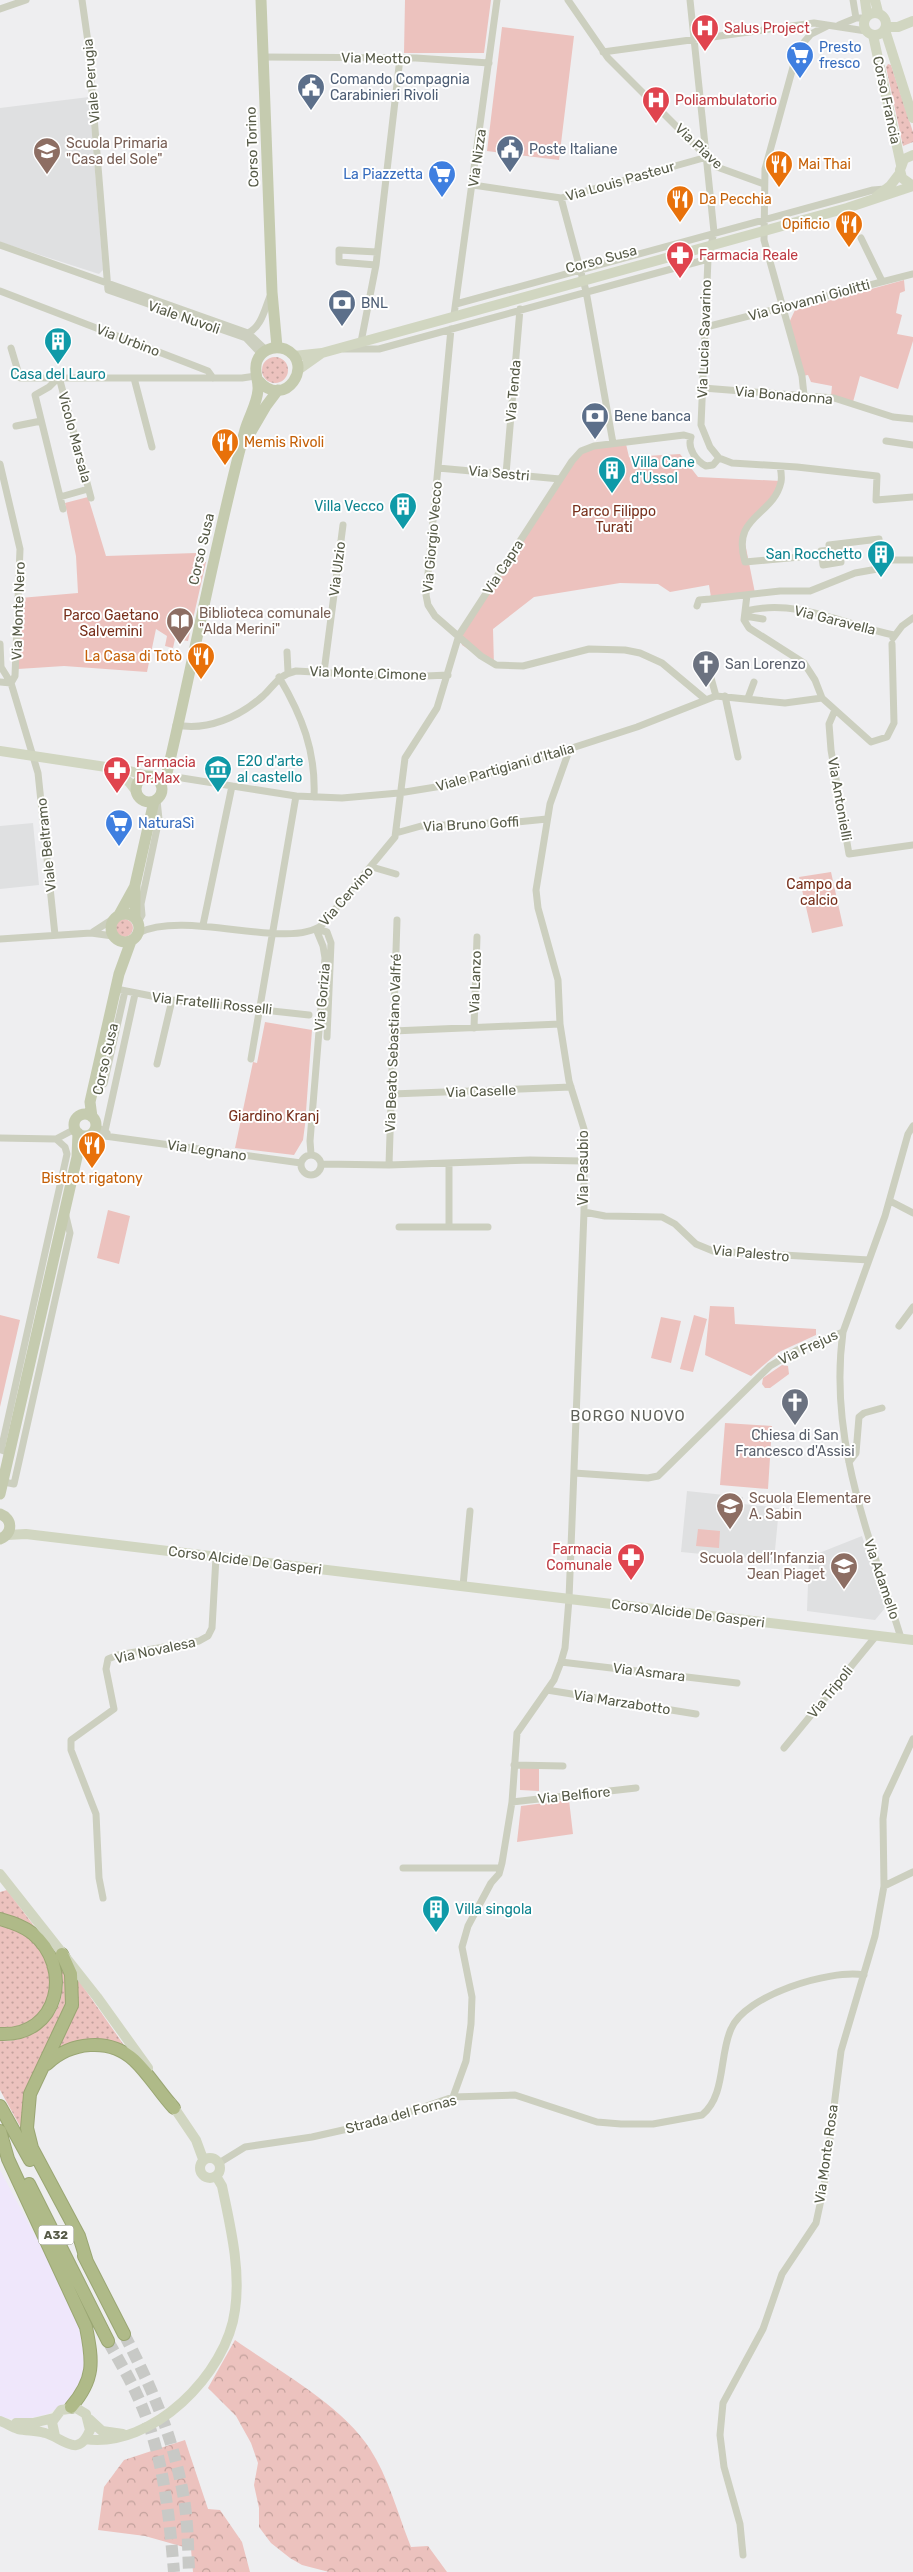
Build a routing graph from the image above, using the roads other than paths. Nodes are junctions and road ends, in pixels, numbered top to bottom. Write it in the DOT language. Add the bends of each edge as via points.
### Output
graph roads {
  1 [pos="26,0"];
  2 [pos="82,0"];
  3 [pos="261,0"];
  4 [pos="497,0"];
  5 [pos="568,0"];
  6 [pos="690,0"];
  7 [pos="852,0"];
  8 [pos="865,0"];
  9 [pos="875,0"];
  10 [pos="14,3"];
  11 [pos="0,10"];
  12 [pos="867,16"];
  13 [pos="913,21"];
  14 [pos="839,25"];
  15 [pos="827,26"];
  16 [pos="886,29"];
  17 [pos="870,33"];
  18 [pos="694,40"];
  19 [pos="603,52"];
  20 [pos="263,57"];
  21 [pos="400,58"];
  22 [pos="489,63"];
  23 [pos="913,118"];
  24 [pos="913,155"];
  25 [pos="707,157"];
  26 [pos="900,169"];
  27 [pos="764,184"];
  28 [pos="473,185"];
  29 [pos="913,186"];
  30 [pos="887,189"];
  31 [pos="561,198"];
  32 [pos="871,201"];
  33 [pos="765,218"];
  34 [pos="764,231"];
  35 [pos="714,232"];
  36 [pos="862,238"];
  37 [pos="0,245"];
  38 [pos="712,245"];
  39 [pos="377,252"];
  40 [pos="708,259"];
  41 [pos="376,265"];
  42 [pos="582,274"];
  43 [pos="913,274"];
  44 [pos="882,281"];
  45 [pos="108,283"];
  46 [pos="0,291"];
  47 [pos="586,291"];
  48 [pos="272,292"];
  49 [pos="456,304"];
  50 [pos="783,306"];
  51 [pos="520,309"];
  52 [pos="454,315"];
  53 [pos="706,327"];
  54 [pos="451,329"];
  55 [pos="248,333"];
  56 [pos="362,342"];
  57 [pos="11,348"];
  58 [pos="339,348"];
  59 [pos="268,351"];
  60 [pos="322,353"];
  61 [pos="294,356"];
  62 [pos="298,370"];
  63 [pos="59,377"];
  64 [pos="134,378"];
  65 [pos="213,378"];
  66 [pos="257,378"];
  67 [pos="703,388"];
  68 [pos="278,390"];
  69 [pos="804,394"];
  70 [pos="913,419"];
  71 [pos="41,421"];
  72 [pos="16,426"];
  73 [pos="703,433"];
  74 [pos="691,437"];
  75 [pos="886,440"];
  76 [pos="613,443"];
  77 [pos="243,444"];
  78 [pos="913,445"];
  79 [pos="152,447"];
  80 [pos="719,458"];
  81 [pos="0,464"];
  82 [pos="780,466"];
  83 [pos="438,468"];
  84 [pos="506,474"];
  85 [pos="560,479"];
  86 [pos="88,489"];
  87 [pos="60,497"];
  88 [pos="913,497"];
  89 [pos="91,498"];
  90 [pos="63,509"];
  91 [pos="343,526"];
  92 [pos="879,539"];
  93 [pos="829,545"];
  94 [pos="822,555"];
  95 [pos="913,560"];
  96 [pos="747,595"];
  97 [pos="697,606"];
  98 [pos="745,613"];
  99 [pos="913,618"];
  100 [pos="762,620"];
  101 [pos="459,635"];
  102 [pos="893,639"];
  103 [pos="0,644"];
  104 [pos="287,652"];
  105 [pos="1,666"];
  106 [pos="292,672"];
  107 [pos="324,672"];
  108 [pos="448,675"];
  109 [pos="279,677"];
  110 [pos="711,678"];
  111 [pos="0,682"];
  112 [pos="754,682"];
  113 [pos="11,683"];
  114 [pos="716,696"];
  115 [pos="724,696"];
  116 [pos="748,698"];
  117 [pos="822,698"];
  118 [pos="705,699"];
  119 [pos="835,710"];
  120 [pos="176,725"];
  121 [pos="570,748"];
  122 [pos="0,751"];
  123 [pos="32,756"];
  124 [pos="738,757"];
  125 [pos="106,768"];
  126 [pos="157,779"];
  127 [pos="232,786"];
  128 [pos="399,793"];
  129 [pos="138,795"];
  130 [pos="296,796"];
  131 [pos="314,797"];
  132 [pos="156,800"];
  133 [pos="547,819"];
  134 [pos="396,833"];
  135 [pos="913,844"];
  136 [pos="147,845"];
  137 [pos="372,867"];
  138 [pos="396,874"];
  139 [pos="135,885"];
  140 [pos="116,917"];
  141 [pos="397,920"];
  142 [pos="203,925"];
  143 [pos="136,927"];
  144 [pos="316,929"];
  145 [pos="91,933"];
  146 [pos="272,933"];
  147 [pos="55,935"];
  148 [pos="477,937"];
  149 [pos="114,938"];
  150 [pos="0,939"];
  151 [pos="119,974"];
  152 [pos="120,990"];
  153 [pos="135,994"];
  154 [pos="172,1000"];
  155 [pos="260,1008"];
  156 [pos="309,1015"];
  157 [pos="560,1024"];
  158 [pos="474,1028"];
  159 [pos="394,1031"];
  160 [pos="327,1037"];
  161 [pos="251,1059"];
  162 [pos="157,1064"];
  163 [pos="571,1088"];
  164 [pos="392,1094"];
  165 [pos="913,1126"];
  166 [pos="88,1127"];
  167 [pos="114,1137"];
  168 [pos="0,1138"];
  169 [pos="56,1139"];
  170 [pos="311,1154"];
  171 [pos="582,1161"];
  172 [pos="301,1163"];
  173 [pos="322,1164"];
  174 [pos="449,1164"];
  175 [pos="389,1165"];
  176 [pos="70,1167"];
  177 [pos="890,1201"];
  178 [pos="65,1211"];
  179 [pos="584,1212"];
  180 [pos="913,1213"];
  181 [pos="399,1227"];
  182 [pos="449,1227"];
  183 [pos="488,1227"];
  184 [pos="869,1260"];
  185 [pos="47,1271"];
  186 [pos="913,1307"];
  187 [pos="45,1325"];
  188 [pos="899,1326"];
  189 [pos="843,1332"];
  190 [pos="26,1361"];
  191 [pos="33,1376"];
  192 [pos="882,1408"];
  193 [pos="5,1452"];
  194 [pos="849,1462"];
  195 [pos="574,1473"];
  196 [pos="4,1482"];
  197 [pos="0,1494"];
  198 [pos="470,1511"];
  199 [pos="4,1517"];
  200 [pos="26,1534"];
  201 [pos="3,1537"];
  202 [pos="216,1557"];
  203 [pos="463,1586"];
  204 [pos="570,1599"];
  205 [pos="876,1636"];
  206 [pos="901,1638"];
  207 [pos="913,1640"];
  208 [pos="561,1662"];
  209 [pos="737,1683"];
  210 [pos="547,1690"];
  211 [pos="696,1714"];
  212 [pos="913,1739"];
  213 [pos="784,1748"];
  214 [pos="514,1765"];
  215 [pos="562,1766"];
  216 [pos="636,1788"];
  217 [pos="512,1802"];
  218 [pos="403,1868"];
  219 [pos="500,1868"];
  220 [pos="913,1872"];
  221 [pos="0,1874"];
  222 [pos="884,1886"];
  223 [pos="103,1898"];
  224 [pos="0,1920"];
  225 [pos="62,1954"];
  226 [pos="864,1974"];
  227 [pos="0,2034"];
  228 [pos="41,2070"];
  229 [pos="453,2097"];
  230 [pos="0,2106"];
  231 [pos="174,2108"];
  232 [pos="0,2131"];
  233 [pos="203,2159"];
  234 [pos="219,2163"];
  235 [pos="216,2176"];
  236 [pos="87,2262"];
  237 [pos="124,2334"];
  238 [pos="108,2341"];
  239 [pos="70,2407"];
  240 [pos="54,2418"];
  241 [pos="89,2420"];
  242 [pos="4,2422"];
  243 [pos="124,2434"];
  244 [pos="55,2436"];
  245 [pos="85,2439"];
  246 [pos="744,2555"];
  1 -- 10 [label="street"];
  2 -- 45 [label="street, Viale Perugia"];
  3 -- 20 [label="main road, Corso Torino"];
  4 -- 22 [label="street, Via Nizza"];
  5 -- 19 [label="street, Via Piave"];
  6 -- 18 [label="street, Via Lucia Savarino"];
  7 -- 12 [label="street"];
  8 -- 12 [label="street"];
  9 -- 12 [label="street"];
  10 -- 11 [label="street"];
  12 -- 14 [label="street"];
  12 -- 16 [label="street" via="885,18"];
  12 -- 17 [label="street" via="864,24"];
  13 -- 16 [label="street"];
  14 -- 15 [label="street"];
  14 -- 17 [label="street"];
  15 -- 18 [label="street" via="814,23"];
  15 -- 27 [label="street" via="811,34 798,49 765,169"];
  16 -- 17 [label="street" via="879,35"];
  16 -- 23 [label="street, Corso Francia"];
  17 -- 26 [label="street, Corso Francia"];
  18 -- 19 [label="street"];
  18 -- 25 [label="street, Via Lucia Savarino"];
  19 -- 25 [label="street, Via Piave"];
  20 -- 21 [label="street, Via Meotto"];
  20 -- 48 [label="main road, Corso Torino"];
  21 -- 22 [label="street, Via Meotto"];
  21 -- 39 [label="street"];
  22 -- 28 [label="street, Via Nizza"];
  24 -- 26 [label="street, Corso Susa" via="904,159"];
  25 -- 27 [label="street, Via Piave" via="721,169"];
  25 -- 31 [label="street, Via Louis Pasteur"];
  25 -- 35 [label="street, Via Lucia Savarino"];
  26 -- 29 [label="street" via="905,183"];
  26 -- 30 [label="street, Corso Susa"];
  27 -- 33 [label="street"];
  28 -- 31 [label="street, Via Louis Pasteur"];
  28 -- 49 [label="street, Via Nizza"];
  29 -- 32 [label="street, Corso Susa"];
  30 -- 32 [label="street, Corso Susa"];
  30 -- 33 [label="street, Corso Susa"];
  31 -- 42 [label="street"];
  32 -- 34 [label="street, Corso Susa"];
  33 -- 34 [label="street"];
  33 -- 35 [label="street, Corso Susa"];
  34 -- 38 [label="street, Corso Susa"];
  34 -- 50 [label="street"];
  35 -- 38 [label="street, Via Lucia Savarino"];
  35 -- 42 [label="street, Corso Susa"];
  36 -- 44 [label="street"];
  37 -- 45 [label="street, Viale Nuvoli"];
  38 -- 40 [label="street, Via Lucia Savarino"];
  38 -- 42 [label="street, Corso Susa"];
  39 -- 41 [label="street"];
  39 -- 41 [label="street" via="339,250 339,262"];
  40 -- 47 [label="street, Corso Susa"];
  40 -- 53 [label="street, Via Lucia Savarino"];
  41 -- 56 [label="street"];
  42 -- 47 [label="street"];
  42 -- 49 [label="street, Corso Susa"];
  42 -- 52 [label="street, Corso Susa"];
  43 -- 44 [label="street, Via Giovanni Giolitti"];
  44 -- 50 [label="street, Via Giovanni Giolitti"];
  45 -- 55 [label="street, Viale Nuvoli"];
  45 -- 59 [label="street, Viale Nuvoli" via="108,290 246,338"];
  46 -- 65 [label="street, Via Urbino" via="208,371"];
  47 -- 51 [label="street, Corso Susa"];
  47 -- 76 [label="street"];
  48 -- 55 [label="street, Corso Torino" via="259,325"];
  48 -- 59 [label="main road, Corso Torino"];
  49 -- 52 [label="street, Via Nizza"];
  50 -- 53 [label="street, Via Giovanni Giolitti"];
  50 -- 69 [label="street"];
  51 -- 54 [label="street, Corso Susa"];
  51 -- 84 [label="street, Via Tenda"];
  52 -- 56 [label="street, Corso Susa"];
  53 -- 67 [label="street, Via Lucia Savarino"];
  54 -- 58 [label="street, Corso Susa" via="379,349"];
  54 -- 83 [label="street, Via Giorgio Vecco"];
  55 -- 59 [label="street, Viale Nuvoli"];
  56 -- 58 [label="street, Corso Susa"];
  57 -- 63 [label="street" via="20,378"];
  58 -- 60 [label="street, Corso Susa"];
  59 -- 61 [label="main road" via="290,352"];
  59 -- 66 [label="main road" via="255,368"];
  60 -- 61 [label="street"];
  60 -- 62 [label="street"];
  61 -- 62 [label="main road"];
  62 -- 68 [label="main road" via="293,383"];
  63 -- 64 [label="street"];
  63 -- 71 [label="street" via="35,395"];
  63 -- 86 [label="street, Vicolo Marsala"];
  64 -- 65 [label="street"];
  64 -- 79 [label="street"];
  65 -- 66 [label="street"];
  66 -- 68 [label="main road" via="267,388"];
  66 -- 77 [label="main road" via="256,401"];
  67 -- 69 [label="street, Via Bonadonna"];
  67 -- 73 [label="street, Via Lucia Savarino"];
  68 -- 77 [label="main road"];
  69 -- 70 [label="street, Via Bonadonna" via="834,398 893,417"];
  71 -- 72 [label="street"];
  71 -- 87 [label="street"];
  73 -- 74 [label="street, Via Capra"];
  73 -- 80 [label="street"];
  74 -- 76 [label="street, Via Capra" via="684,435"];
  74 -- 80 [label="street" via="690,448 702,465 713,465"];
  75 -- 78 [label="street"];
  76 -- 85 [label="street, Via Capra" via="581,451"];
  77 -- 120 [label="main road, Corso Susa"];
  80 -- 82 [label="street" via="732,463"];
  81 -- 113 [label="street, Via Monte Nero" via="20,550 15,676"];
  82 -- 88 [label="street" via="877,476 876,500"];
  82 -- 94 [label="street" via="782,481 770,504 754,516 744,533 741,542 745,562"];
  83 -- 84 [label="street, Via Sestri"];
  83 -- 101 [label="street, Via Giorgio Vecco" via="426,600 435,616"];
  84 -- 85 [label="street, Via Sestri"];
  85 -- 101 [label="street, Via Capra"];
  86 -- 87 [label="street"];
  86 -- 89 [label="street, Vicolo Marsala"];
  87 -- 90 [label="street"];
  91 -- 107 [label="street, Via Ulzio"];
  92 -- 93 [label="street"];
  95 -- 96 [label="street" via="882,560 883,568 855,573 810,591"];
  96 -- 97 [label="street" via="699,600"];
  96 -- 98 [label="street"];
  98 -- 100 [label="street"];
  98 -- 102 [label="street, Via Garavella" via="767,606 800,609"];
  98 -- 117 [label="street" via="745,622 755,634 788,650 804,663"];
  99 -- 102 [label="street" via="900,628"];
  101 -- 108 [label="street, Via Capra"];
  101 -- 118 [label="street, Via Giorgio Vecco" via="489,662 504,667 537,664 589,648 640,653 662,663"];
  102 -- 119 [label="street" via="891,732 880,740 868,741"];
  103 -- 105 [label="street"];
  104 -- 106 [label="street"];
  105 -- 113 [label="street"];
  106 -- 107 [label="street, Via Monte Cimone"];
  106 -- 109 [label="street"];
  107 -- 108 [label="street, Via Monte Cimone" via="404,677"];
  108 -- 128 [label="street, Via Capra" via="434,714 405,758"];
  109 -- 120 [label="street" via="254,703 223,721 196,727"];
  109 -- 131 [label="street" via="306,730 314,766"];
  110 -- 114 [label="street"];
  111 -- 113 [label="street"];
  112 -- 116 [label="street"];
  113 -- 123 [label="street, Via Monte Nero"];
  114 -- 115 [label="street, Viale Partigiani d'Italia"];
  114 -- 118 [label="street, Viale Partigiani d'Italia"];
  115 -- 116 [label="street, Viale Partigiani d'Italia"];
  115 -- 124 [label="street"];
  116 -- 117 [label="street, Viale Partigiani d'Italia" via="785,703"];
  117 -- 119 [label="street"];
  118 -- 121 [label="street, Viale Partigiani d'Italia" via="661,718"];
  119 -- 135 [label="street, Via Antonielli" via="829,724 831,750 849,854"];
  120 -- 126 [label="main road, Corso Susa" via="171,749"];
  121 -- 128 [label="street, Viale Partigiani d'Italia" via="458,782"];
  121 -- 133 [label="street, Via Pasubio"];
  122 -- 123 [label="street"];
  123 -- 125 [label="street"];
  123 -- 147 [label="street, Viale Beltramo" via="39,778"];
  125 -- 126 [label="street"];
  125 -- 129 [label="street" via="129,782"];
  126 -- 127 [label="street, Viale Partigiani d'Italia" via="182,778"];
  126 -- 129 [label="main road" via="139,780"];
  126 -- 132 [label="main road" via="161,793"];
  127 -- 130 [label="street, Viale Partigiani d'Italia"];
  127 -- 142 [label="street"];
  128 -- 131 [label="street, Viale Partigiani d'Italia"];
  128 -- 134 [label="street"];
  129 -- 132 [label="main road" via="145,802"];
  129 -- 136 [label="main road, Corso Susa"];
  130 -- 131 [label="street, Viale Partigiani d'Italia"];
  130 -- 146 [label="street"];
  132 -- 136 [label="main road, Corso Susa"];
  132 -- 136 [label="street, Corso Susa" via="159,819"];
  133 -- 134 [label="street, Via Bruno Goffi" via="421,826"];
  133 -- 157 [label="street, Via Pasubio" via="536,897 555,963"];
  134 -- 137 [label="street, Via Cervino"];
  136 -- 139 [label="main road, Corso Susa"];
  136 -- 143 [label="street, Corso Susa" via="142,915"];
  137 -- 138 [label="street"];
  137 -- 144 [label="street, Via Cervino"];
  139 -- 140 [label="main road, Corso Susa"];
  139 -- 143 [label="main road, Corso Susa"];
  140 -- 143 [label="main road" via="127,914"];
  140 -- 145 [label="street"];
  140 -- 149 [label="main road" via="110,927"];
  141 -- 159 [label="street, Via Beato Sebastiano Valfré"];
  142 -- 143 [label="street, Via Cervino"];
  142 -- 146 [label="street, Via Cervino"];
  143 -- 149 [label="main road" via="123,942"];
  143 -- 151 [label="main road, Corso Susa"];
  144 -- 146 [label="street, Via Cervino"];
  144 -- 160 [label="street, Via Gorizia" via="327,932 331,944"];
  144 -- 170 [label="street, Via Gorizia" via="325,958"];
  145 -- 147 [label="street"];
  145 -- 149 [label="street"];
  146 -- 155 [label="street"];
  147 -- 150 [label="street"];
  148 -- 158 [label="street, Via Lanzo"];
  149 -- 151 [label="main road, Corso Susa"];
  151 -- 152 [label="main road, Corso Susa"];
  152 -- 153 [label="street, Via Fratelli Rosselli"];
  152 -- 166 [label="main road, Corso Susa" via="90,1102"];
  153 -- 154 [label="street, Via Fratelli Rosselli"];
  153 -- 166 [label="street, Corso Susa"];
  154 -- 155 [label="street, Via Fratelli Rosselli"];
  154 -- 162 [label="street"];
  155 -- 156 [label="street, Via Fratelli Rosselli"];
  155 -- 161 [label="street"];
  157 -- 158 [label="street, Via Lanzo"];
  157 -- 163 [label="street, Via Pasubio"];
  158 -- 159 [label="street, Via Lanzo"];
  159 -- 164 [label="street, Via Beato Sebastiano Valfré"];
  163 -- 164 [label="street, Via Caselle"];
  163 -- 171 [label="street, Via Pasubio" via="584,1130"];
  164 -- 175 [label="street, Via Beato Sebastiano Valfré"];
  165 -- 177 [label="street, Via Frejus"];
  166 -- 167 [label="street, Via Legnano"];
  166 -- 167 [label="street, Via Legnano"];
  166 -- 169 [label="street"];
  166 -- 176 [label="main road, Corso Susa"];
  167 -- 172 [label="street, Via Legnano"];
  168 -- 169 [label="street"];
  169 -- 176 [label="street, Corso Susa" via="66,1150"];
  170 -- 172 [label="street"];
  170 -- 173 [label="street"];
  171 -- 174 [label="street"];
  171 -- 179 [label="street, Via Pasubio"];
  172 -- 173 [label="street" via="303,1172 311,1175 319,1172"];
  173 -- 175 [label="street"];
  174 -- 175 [label="street"];
  174 -- 182 [label="street"];
  176 -- 178 [label="main road, Corso Susa"];
  176 -- 185 [label="street, Corso Susa"];
  177 -- 180 [label="street"];
  177 -- 184 [label="street, Via Frejus"];
  178 -- 185 [label="main road, Corso Susa"];
  178 -- 187 [label="street, Corso Susa" via="70,1233"];
  179 -- 184 [label="street, Via Palestro" via="606,1216 662,1217 675,1224 696,1244 713,1251"];
  179 -- 195 [label="street, Via Pasubio"];
  181 -- 182 [label="street"];
  182 -- 183 [label="street"];
  184 -- 189 [label="street, Via Frejus"];
  185 -- 187 [label="main road, Corso Susa"];
  185 -- 190 [label="street, Corso Susa"];
  186 -- 188 [label="street"];
  187 -- 190 [label="main road, Corso Susa"];
  187 -- 191 [label="street, Corso Susa"];
  189 -- 194 [label="street, Via Adamello" via="840,1417"];
  189 -- 195 [label="street, Via Frejus" via="797,1350 770,1366 658,1476"];
  190 -- 191 [label="main road, Corso Susa"];
  190 -- 193 [label="street, Corso Susa"];
  191 -- 193 [label="main road, Corso Susa"];
  191 -- 196 [label="street, Corso Susa" via="14,1484"];
  192 -- 194 [label="street" via="859,1417 856,1453"];
  193 -- 196 [label="main road, Corso Susa"];
  194 -- 206 [label="street, Via Adamello" via="867,1538"];
  195 -- 204 [label="street, Via Pasubio"];
  196 -- 197 [label="main road, Corso Susa"];
  196 -- 199 [label="main road, Corso Susa"];
  198 -- 203 [label="street"];
  199 -- 200 [label="street, Corso Alcide De Gasperi"];
  199 -- 201 [label="main road, Corso Susa"];
  200 -- 201 [label="street, Corso Alcide De Gasperi"];
  200 -- 202 [label="street, Corso Alcide De Gasperi"];
  202 -- 203 [label="street, Corso Alcide De Gasperi"];
  202 -- 223 [label="street, Via Novalesa" via="212,1628 208,1636 199,1641 108,1659 106,1668 114,1709 71,1740 71,1750 96,1814"];
  203 -- 204 [label="street, Corso Alcide De Gasperi"];
  204 -- 205 [label="street, Corso Alcide De Gasperi"];
  204 -- 208 [label="street"];
  205 -- 206 [label="street, Corso Alcide De Gasperi"];
  205 -- 213 [label="street, Via Tripoli"];
  206 -- 207 [label="street, Corso Alcide De Gasperi"];
  208 -- 209 [label="street, Via Asmara"];
  208 -- 210 [label="street"];
  210 -- 211 [label="street, Via Marzabotto"];
  210 -- 214 [label="street" via="517,1733"];
  212 -- 222 [label="street, Via Monte Rosa" via="886,1797 883,1819"];
  214 -- 215 [label="street"];
  214 -- 217 [label="street"];
  216 -- 217 [label="street, Via Belfiore"];
  217 -- 219 [label="street"];
  218 -- 219 [label="street"];
  219 -- 229 [label="street" via="468,1926 462,1947 472,1997 471,2024 466,2061"];
  220 -- 222 [label="street"];
  221 -- 225 [label="street"];
  222 -- 226 [label="street, Via Monte Rosa"];
  224 -- 227 [label="highway" via="22,1927 41,1942 54,1966 57,1980 45,2016 24,2030"];
  225 -- 228 [label="highway" via="71,1974 72,2005"];
  225 -- 231 [label="street" via="97,1997"];
  226 -- 229 [label="street, Strada del Fornas" via="843,1975 790,1987 744,2011 731,2029 720,2078 706,2112 693,2118 653,2124 597,2122 515,2095"];
  226 -- 246 [label="street, Via Monte Rosa" via="841,2051 824,2186 816,2223 782,2274 763,2329 723,2403 720,2435 724,2467 740,2524"];
  228 -- 231 [label="highway" via="70,2049 91,2045 112,2048 134,2060"];
  228 -- 236 [label="highway" via="27,2106 28,2138 79,2236"];
  229 -- 234 [label="street, Strada del Fornas" via="382,2121 312,2137 245,2147"];
  230 -- 236 [label="highway, A32"];
  231 -- 233 [label="street" via="196,2140"];
  232 -- 238 [label="highway, A32" via="63,2248"];
  232 -- 239 [label="highway" via="8,2159 86,2327 91,2351 89,2382"];
  233 -- 234 [label="street" via="213,2158"];
  233 -- 235 [label="street" via="199,2169 202,2175"];
  234 -- 235 [label="street"];
  235 -- 243 [label="street" via="224,2194 236,2278 231,2328 211,2369 189,2397 160,2419"];
  236 -- 237 [label="highway, A32"];
  239 -- 240 [label="street" via="60,2410"];
  239 -- 241 [label="street" via="82,2410"];
  240 -- 242 [label="street" via="33,2423"];
  240 -- 244 [label="street"];
  241 -- 243 [label="street" via="102,2431"];
  241 -- 245 [label="street" via="90,2430"];
  242 -- 244 [label="street"];
  243 -- 245 [label="street" via="110,2440"];
  244 -- 245 [label="street" via="69,2445"];
}
